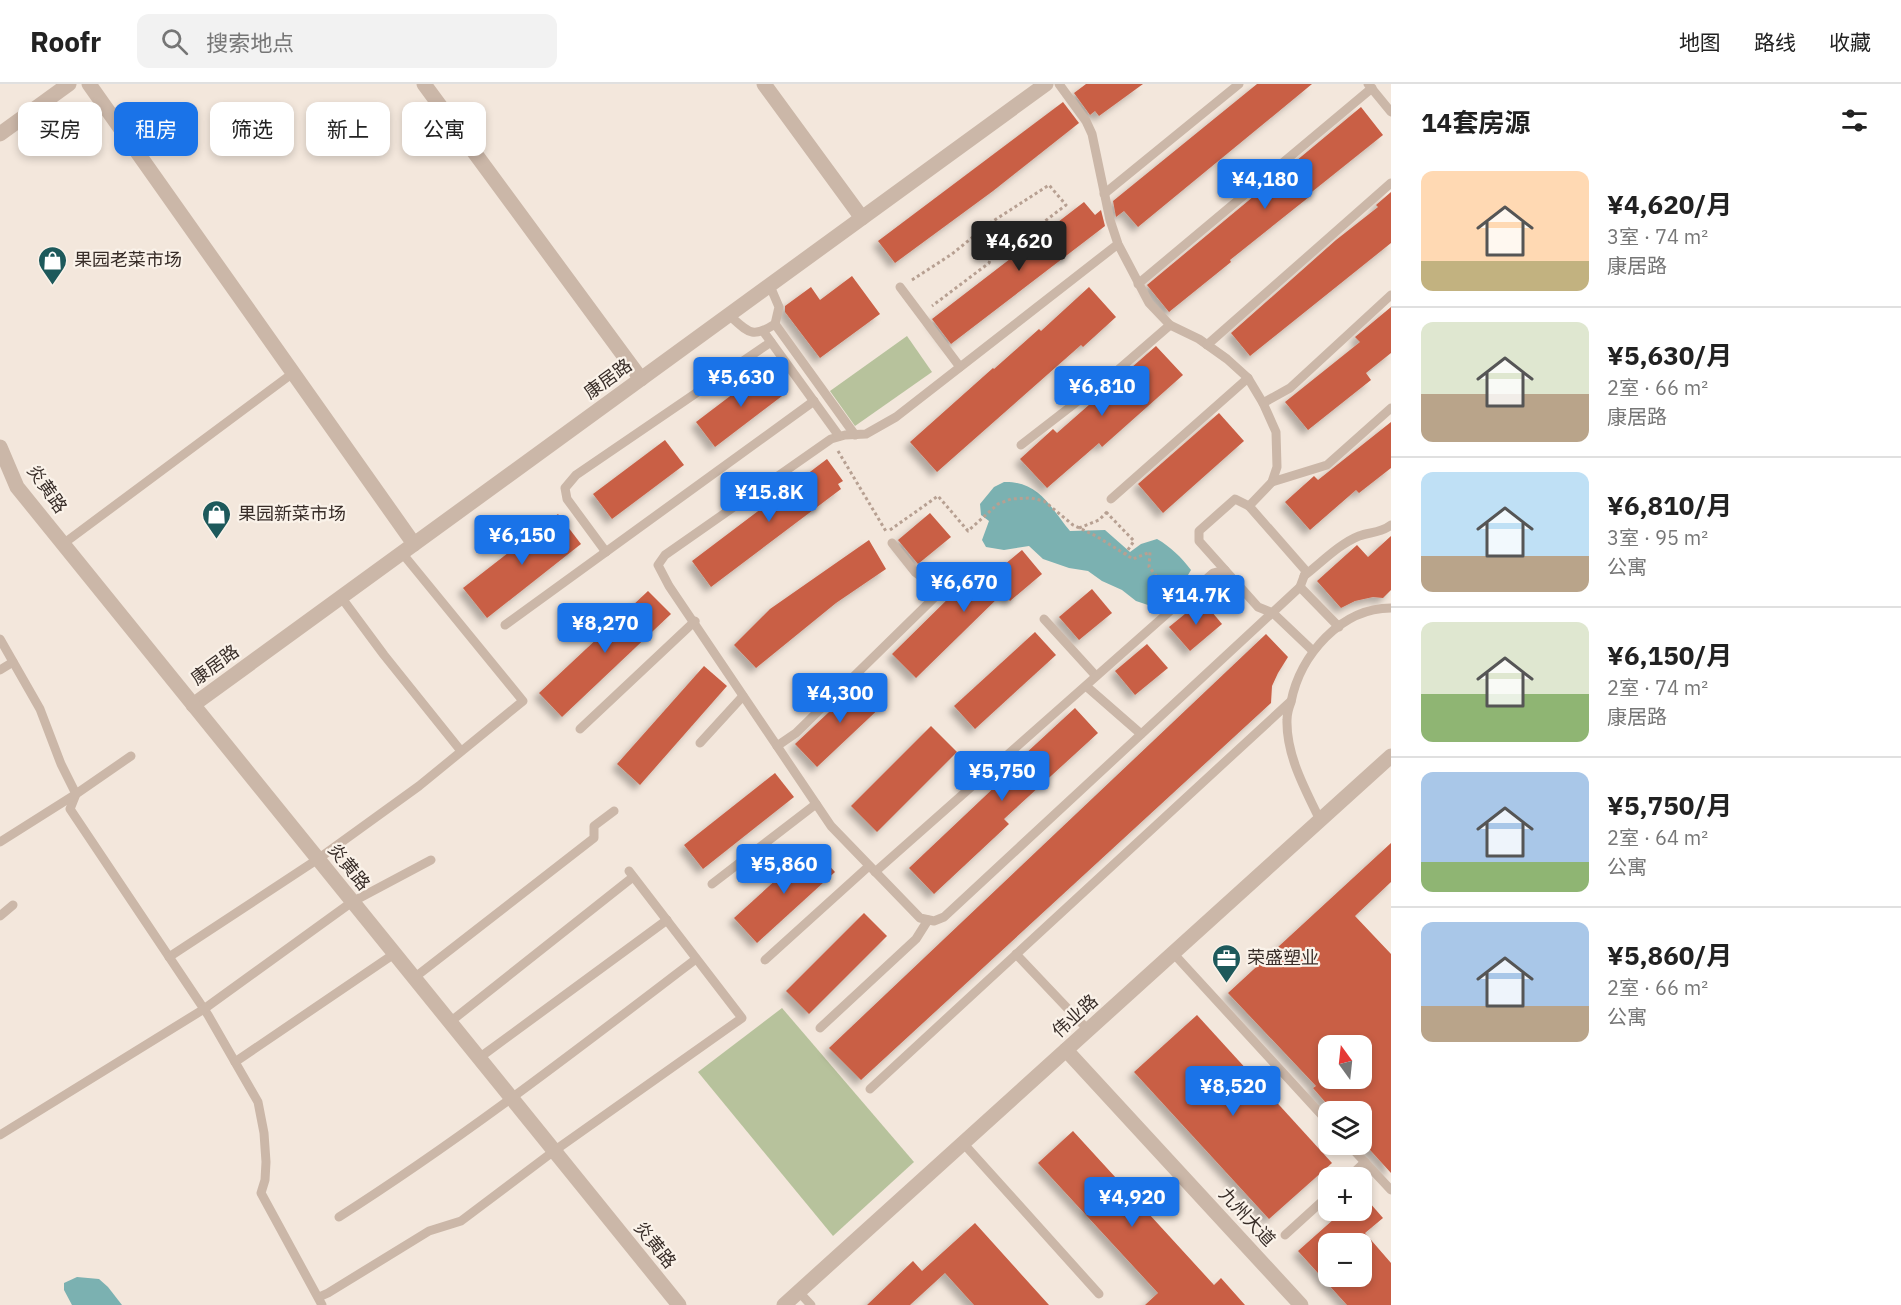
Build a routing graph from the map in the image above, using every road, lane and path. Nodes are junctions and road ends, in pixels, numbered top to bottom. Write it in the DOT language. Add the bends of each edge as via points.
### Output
graph roads {
  1 [pos="69,84"];
  2 [pos="89,84"];
  3 [pos="424,84"];
  4 [pos="764,84"];
  5 [pos="1046,84"];
  6 [pos="1059,84"];
  7 [pos="1239,84"];
  8 [pos="1370,86"];
  9 [pos="1391,112"];
  10 [pos="0,134"];
  11 [pos="1391,183"];
  12 [pos="1104,194"];
  13 [pos="862,218"];
  14 [pos="990,223"];
  15 [pos="1001,240"];
  16 [pos="1118,244"];
  17 [pos="1138,284"];
  18 [pos="770,286"];
  19 [pos="900,287"];
  20 [pos="1391,295"];
  21 [pos="920,315"];
  22 [pos="730,316"];
  23 [pos="775,324"];
  24 [pos="1170,325"];
  25 [pos="763,332"];
  26 [pos="771,342"];
  27 [pos="1207,345"];
  28 [pos="960,367"];
  29 [pos="293,373"];
  30 [pos="1248,378"];
  31 [pos="641,379"];
  32 [pos="814,401"];
  33 [pos="1263,403"];
  34 [pos="1391,408"];
  35 [pos="855,435"];
  36 [pos="835,438"];
  37 [pos="1021,445"];
  38 [pos="0,447"];
  39 [pos="1272,482"];
  40 [pos="1111,499"];
  41 [pos="1249,506"];
  42 [pos="1107,512"];
  43 [pos="1391,525"];
  44 [pos="1079,528"];
  45 [pos="892,543"];
  46 [pos="63,544"];
  47 [pos="408,549"];
  48 [pos="606,552"];
  49 [pos="1125,554"];
  50 [pos="1225,570"];
  51 [pos="1304,576"];
  52 [pos="1300,587"];
  53 [pos="341,597"];
  54 [pos="1391,608"];
  55 [pos="1170,610"];
  56 [pos="1273,613"];
  57 [pos="1044,620"];
  58 [pos="694,622"];
  59 [pos="505,625"];
  60 [pos="1339,627"];
  61 [pos="0,639"];
  62 [pos="1313,651"];
  63 [pos="13,662"];
  64 [pos="0,670"];
  65 [pos="1096,676"];
  66 [pos="1086,686"];
  67 [pos="743,696"];
  68 [pos="1291,701"];
  69 [pos="193,705"];
  70 [pos="580,729"];
  71 [pos="1141,734"];
  72 [pos="700,743"];
  73 [pos="777,746"];
  74 [pos="461,751"];
  75 [pos="131,756"];
  76 [pos="1391,756"];
  77 [pos="76,794"];
  78 [pos="816,804"];
  79 [pos="614,811"];
  80 [pos="1320,820"];
  81 [pos="0,842"];
  82 [pos="318,859"];
  83 [pos="431,860"];
  84 [pos="872,869"];
  85 [pos="712,884"];
  86 [pos="352,902"];
  87 [pos="13,905"];
  88 [pos="0,916"];
  89 [pos="667,920"];
  90 [pos="928,920"];
  91 [pos="1173,953"];
  92 [pos="394,954"];
  93 [pos="1016,954"];
  94 [pos="169,957"];
  95 [pos="696,959"];
  96 [pos="765,960"];
  97 [pos="414,978"];
  98 [pos="204,1009"];
  99 [pos="450,1022"];
  100 [pos="820,1028"];
  101 [pos="1088,1030"];
  102 [pos="1066,1050"];
  103 [pos="479,1058"];
  104 [pos="235,1062"];
  105 [pos="870,1089"];
  106 [pos="512,1099"];
  107 [pos="1318,1112"];
  108 [pos="0,1134"];
  109 [pos="963,1143"];
  110 [pos="554,1151"];
  111 [pos="1358,1155"];
  112 [pos="1365,1162"];
  113 [pos="1360,1167"];
  114 [pos="1391,1190"];
  115 [pos="1318,1205"];
  116 [pos="339,1217"];
  117 [pos="1285,1235"];
  118 [pos="799,1292"];
  119 [pos="1099,1294"];
  120 [pos="320,1301"];
  121 [pos="676,1304"];
  122 [pos="784,1305"];
  123 [pos="810,1305"];
  124 [pos="1301,1305"];
  1 -- 10 [label="street"];
  2 -- 29 [label="street"];
  3 -- 31 [label="street"];
  4 -- 13 [label="street"];
  5 -- 13 [label="street, 康居路"];
  6 -- 12 [label="lane" via="1092,134"];
  7 -- 12 [label="lane"];
  8 -- 9 [label="lane"];
  8 -- 17 [label="lane"];
  11 -- 27 [label="lane"];
  12 -- 16 [label="lane"];
  13 -- 18 [label="street, 康居路"];
  14 -- 15 [label="path"];
  14 -- 15 [label="path" via="1049,185 1066,205 1028,234 1009,235"];
  14 -- 19 [label="path" via="952,254"];
  15 -- 21 [label="path" via="989,263"];
  16 -- 17 [label="lane"];
  16 -- 28 [label="lane"];
  17 -- 24 [label="lane" via="1149,303"];
  18 -- 22 [label="street, 康居路"];
  18 -- 23 [label="lane" via="779,308"];
  19 -- 21 [label="lane"];
  20 -- 33 [label="lane" via="1290,388"];
  21 -- 28 [label="lane"];
  22 -- 25 [label="lane" via="747,331"];
  22 -- 31 [label="street, 康居路"];
  23 -- 25 [label="lane"];
  23 -- 35 [label="lane"];
  24 -- 27 [label="lane"];
  24 -- 37 [label="lane"];
  25 -- 26 [label="lane"];
  26 -- 32 [label="lane"];
  26 -- 48 [label="lane" via="576,475 566,488 567,499"];
  27 -- 30 [label="lane"];
  28 -- 35 [label="lane" via="896,417 866,434"];
  29 -- 46 [label="lane"];
  29 -- 47 [label="street"];
  30 -- 33 [label="lane"];
  30 -- 40 [label="lane"];
  31 -- 47 [label="street, 康居路"];
  32 -- 36 [label="lane"];
  32 -- 48 [label="lane"];
  33 -- 39 [label="lane" via="1276,432 1277,466"];
  34 -- 39 [label="lane" via="1327,465"];
  35 -- 36 [label="lane"];
  36 -- 44 [label="path" via="887,533 938,496 969,531 998,504 1031,498 1044,501"];
  36 -- 58 [label="lane" via="665,555 658,565"];
  38 -- 46 [label="street, 炎黄路" via="17,487"];
  39 -- 41 [label="lane"];
  40 -- 42 [label="path"];
  41 -- 50 [label="lane" via="1235,499 1199,531 1199,541"];
  41 -- 51 [label="lane" via="1306,571"];
  42 -- 44 [label="path"];
  42 -- 49 [label="path" via="1134,541"];
  43 -- 51 [label="lane" via="1344,544"];
  44 -- 49 [label="path"];
  45 -- 73 [label="lane" via="915,572 941,591 796,733"];
  46 -- 69 [label="street, 炎黄路"];
  47 -- 53 [label="street, 康居路"];
  47 -- 74 [label="lane" via="523,701"];
  48 -- 59 [label="lane"];
  49 -- 55 [label="path" via="1133,560 1150,552 1149,567 1158,578 1151,589"];
  50 -- 55 [label="lane" via="1213,573"];
  50 -- 56 [label="lane" via="1258,607"];
  51 -- 52 [label="lane"];
  52 -- 56 [label="lane"];
  52 -- 60 [label="lane"];
  53 -- 69 [label="street, 康居路"];
  53 -- 74 [label="lane"];
  54 -- 60 [label="lane" via="1359,614"];
  55 -- 65 [label="lane"];
  56 -- 62 [label="lane"];
  56 -- 71 [label="lane"];
  57 -- 65 [label="lane"];
  58 -- 67 [label="lane"];
  58 -- 70 [label="lane"];
  60 -- 62 [label="lane"];
  61 -- 63 [label="lane"];
  62 -- 68 [label="lane" via="1294,685"];
  63 -- 64 [label="lane"];
  63 -- 77 [label="lane" via="40,709"];
  65 -- 66 [label="lane"];
  66 -- 71 [label="lane"];
  66 -- 84 [label="lane"];
  67 -- 72 [label="lane"];
  67 -- 73 [label="lane"];
  68 -- 80 [label="lane" via="1287,719 1291,749 1301,782"];
  68 -- 93 [label="lane"];
  69 -- 82 [label="street, 炎黄路"];
  71 -- 90 [label="lane" via="944,917"];
  73 -- 78 [label="lane"];
  74 -- 82 [label="lane"];
  75 -- 77 [label="lane"];
  76 -- 80 [label="street, 伟业路"];
  77 -- 81 [label="lane"];
  77 -- 94 [label="lane" via="70,809"];
  78 -- 84 [label="lane"];
  78 -- 85 [label="lane"];
  79 -- 97 [label="lane" via="594,826 594,838"];
  80 -- 91 [label="street, 伟业路"];
  82 -- 86 [label="street, 炎黄路"];
  82 -- 94 [label="lane"];
  83 -- 86 [label="lane"];
  84 -- 90 [label="lane" via="920,918"];
  84 -- 96 [label="lane"];
  86 -- 92 [label="street, 炎黄路"];
  86 -- 98 [label="lane"];
  87 -- 88 [label="lane"];
  89 -- 95 [label="lane"];
  89 -- 99 [label="lane" via="631,874"];
  89 -- 103 [label="lane"];
  90 -- 100 [label="lane" via="916,939"];
  91 -- 101 [label="street, 伟业路"];
  91 -- 107 [label="lane"];
  92 -- 97 [label="street, 炎黄路"];
  92 -- 104 [label="lane"];
  93 -- 101 [label="lane"];
  93 -- 105 [label="lane"];
  94 -- 98 [label="lane"];
  95 -- 106 [label="lane"];
  95 -- 110 [label="lane" via="742,1018"];
  97 -- 99 [label="street, 炎黄路"];
  98 -- 104 [label="lane"];
  98 -- 108 [label="lane"];
  99 -- 103 [label="street, 炎黄路"];
  101 -- 102 [label="street, 伟业路"];
  102 -- 109 [label="street, 伟业路"];
  102 -- 124 [label="street, 九州大道"];
  103 -- 106 [label="street, 炎黄路"];
  104 -- 120 [label="lane" via="258,1102 266,1162 261,1193"];
  106 -- 110 [label="street, 炎黄路"];
  106 -- 116 [label="lane"];
  109 -- 118 [label="street, 伟业路"];
  109 -- 119 [label="lane"];
  110 -- 120 [label="lane" via="461,1221 429,1231"];
  110 -- 121 [label="street, 炎黄路"];
  111 -- 112 [label="lane"];
  112 -- 113 [label="lane"];
  112 -- 114 [label="lane"];
  115 -- 117 [label="lane"];
  118 -- 122 [label="street, 伟业路"];
  118 -- 123 [label="lane"];
}
